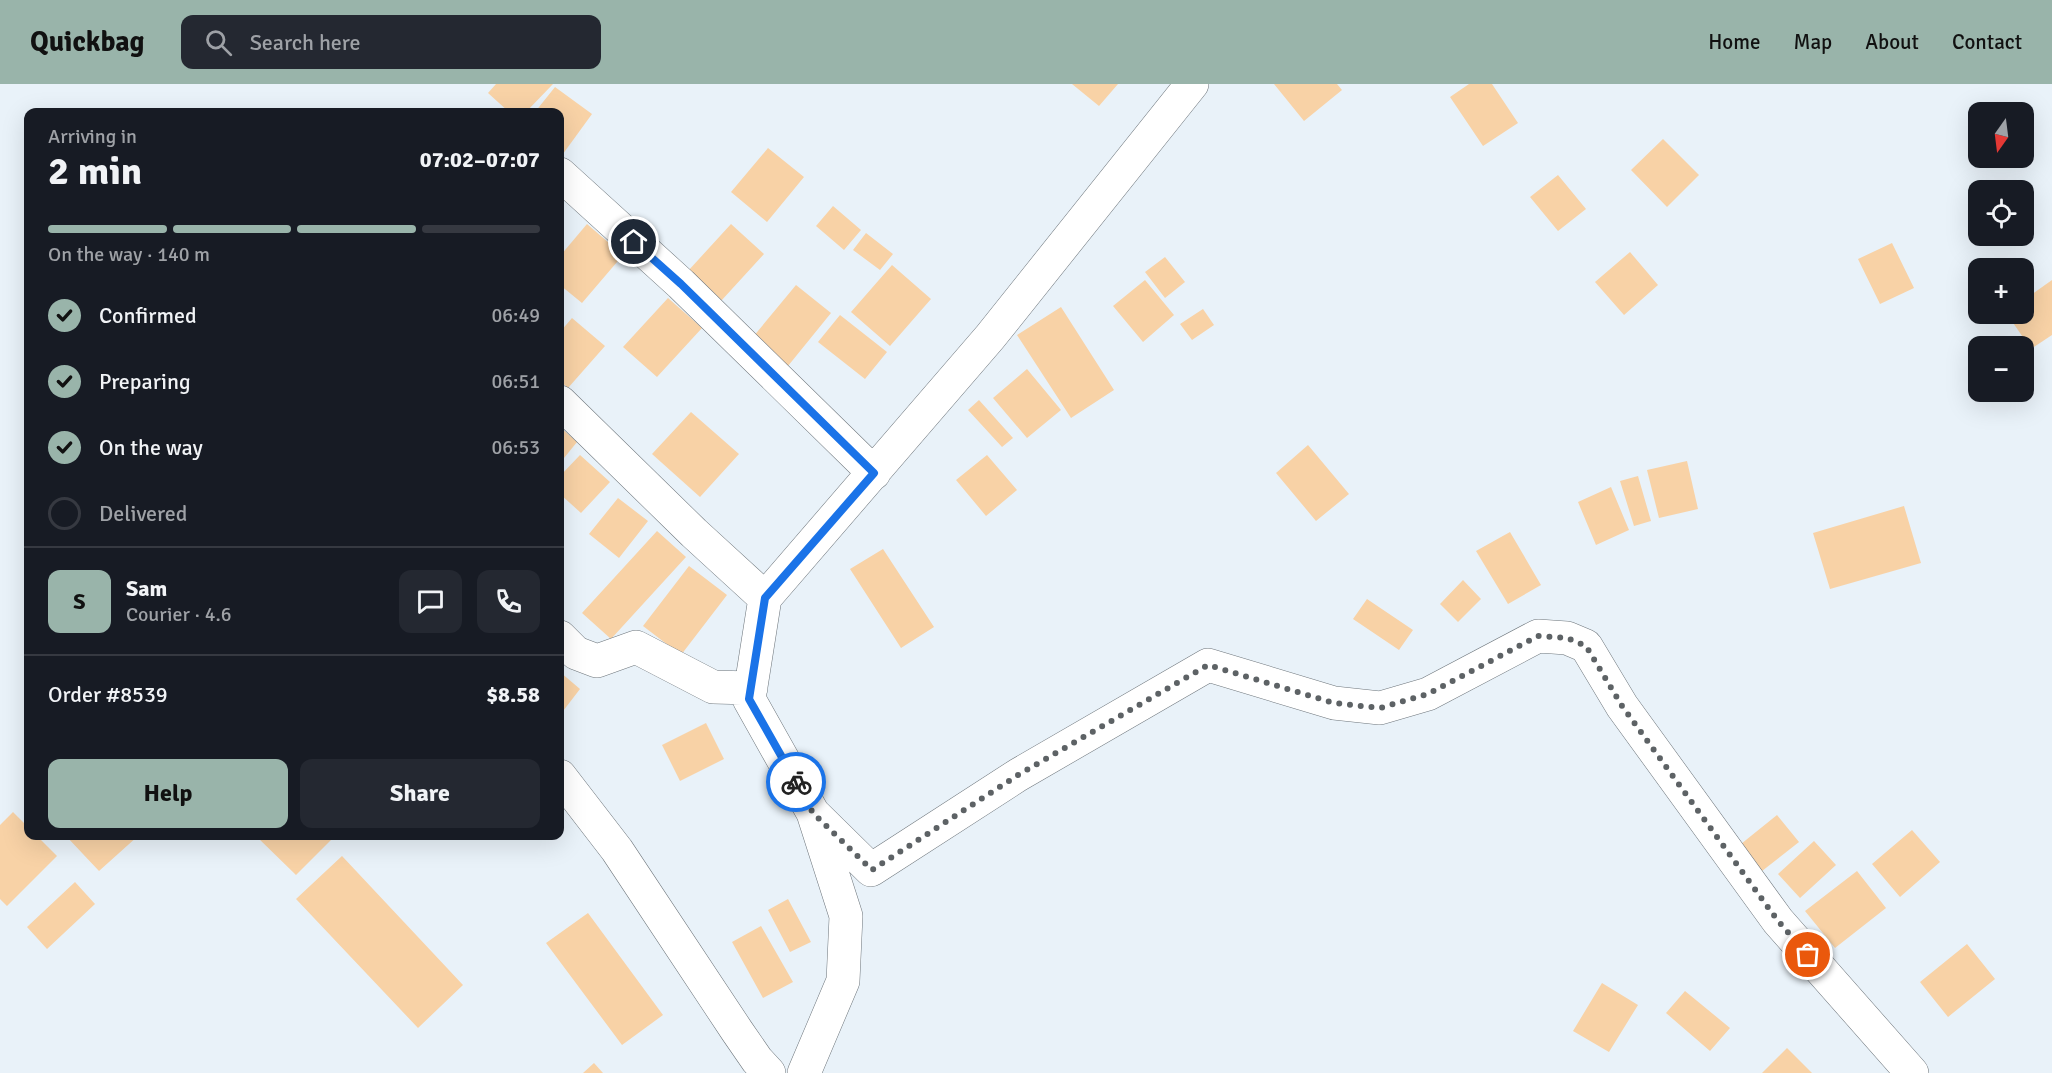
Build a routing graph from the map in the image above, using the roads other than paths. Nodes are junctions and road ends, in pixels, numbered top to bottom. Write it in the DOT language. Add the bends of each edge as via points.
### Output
graph roads {
  1 [pos="1192,84"];
  2 [pos="564,178"];
  3 [pos="564,406"];
  4 [pos="874,473"];
  5 [pos="765,598"];
  6 [pos="564,641"];
  7 [pos="751,688"];
  8 [pos="564,781"];
  9 [pos="813,813"];
  10 [pos="769,1073"];
  11 [pos="804,1073"];
  12 [pos="1912,1073"];
  1 -- 4 [label="street" via="990,337"];
  2 -- 4 [label="street" via="681,284"];
  3 -- 5 [label="street"];
  4 -- 5 [label="street"];
  5 -- 7 [label="street"];
  6 -- 7 [label="street" via="576,653 597,661 636,647 713,687"];
  7 -- 9 [label="street" via="749,699"];
  8 -- 10 [label="street" via="617,849"];
  9 -- 11 [label="street" via="846,916 843,981"];
  9 -- 12 [label="street" via="872,870 1018,775 1208,665 1334,703 1380,708 1428,694 1538,636 1567,638 1586,646 1622,706 1778,921"];
}
